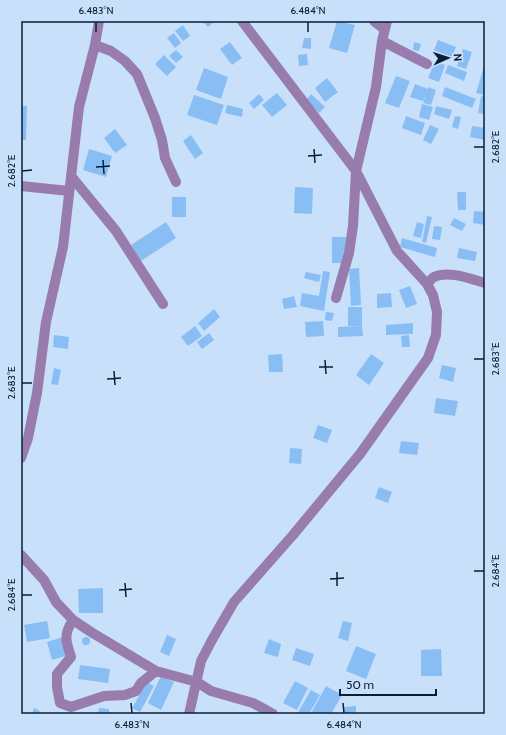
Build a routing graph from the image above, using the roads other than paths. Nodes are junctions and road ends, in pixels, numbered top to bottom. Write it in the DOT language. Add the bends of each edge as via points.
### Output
graph roads {
  1 [pos="99,21"];
  2 [pos="242,21"];
  3 [pos="374,21"];
  4 [pos="386,25"];
  5 [pos="382,41"];
  6 [pos="95,45"];
  7 [pos="427,64"];
  8 [pos="356,171"];
  9 [pos="71,176"];
  10 [pos="176,182"];
  11 [pos="21,186"];
  12 [pos="69,191"];
  13 [pos="485,283"];
  14 [pos="427,284"];
  15 [pos="336,298"];
  16 [pos="163,304"];
  17 [pos="21,458"];
  18 [pos="21,556"];
  19 [pos="73,620"];
  20 [pos="156,671"];
  21 [pos="197,682"];
  22 [pos="189,714"];
  23 [pos="273,714"];
  1 -- 6 [label="street"];
  2 -- 8 [label="street"];
  3 -- 4 [label="street"];
  4 -- 5 [label="street"];
  5 -- 7 [label="street"];
  5 -- 8 [label="street" via="376,87"];
  6 -- 9 [label="street" via="79,107"];
  6 -- 10 [label="street" via="111,51 137,74 155,118 165,158"];
  8 -- 14 [label="street" via="397,251"];
  8 -- 15 [label="street" via="349,253"];
  9 -- 12 [label="street"];
  9 -- 16 [label="street" via="116,231"];
  11 -- 12 [label="street"];
  12 -- 17 [label="street" via="63,247 46,322 37,393 28,438"];
  13 -- 14 [label="street" via="443,274"];
  14 -- 21 [label="street" via="438,312 436,335 428,358 360,454 234,602 201,661"];
  18 -- 19 [label="street" via="44,580 56,602"];
  19 -- 20 [label="street"];
  19 -- 20 [label="street" via="67,629 66,638 71,657 57,674 60,703 71,707 104,696 125,695 136,691 141,683"];
  20 -- 21 [label="street"];
  21 -- 22 [label="street"];
  21 -- 23 [label="street" via="211,691 253,703"];
}
